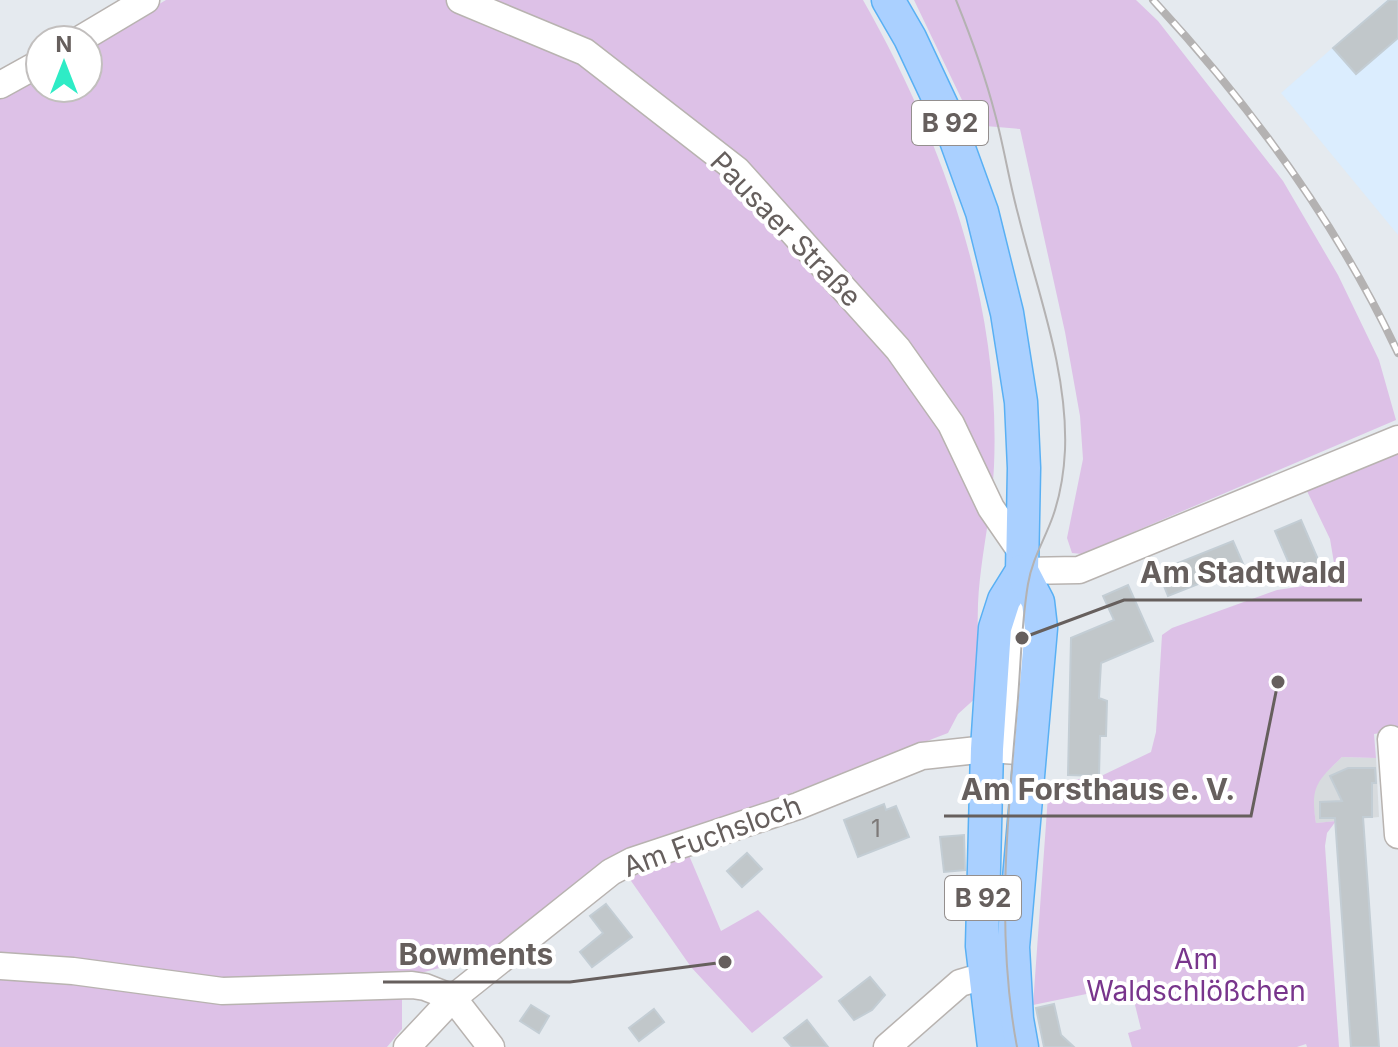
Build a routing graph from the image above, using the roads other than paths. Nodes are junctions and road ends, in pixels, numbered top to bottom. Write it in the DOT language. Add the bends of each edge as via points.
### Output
graph roads {
  1 [pos="146,0"];
  2 [pos="460,0"];
  3 [pos="888,0"];
  4 [pos="104,25"];
  5 [pos="24,72"];
  6 [pos="0,85"];
  7 [pos="1398,439"];
  8 [pos="1022,562"];
  9 [pos="1011,726"];
  10 [pos="1391,739"];
  11 [pos="987,749"];
  12 [pos="1032,752"];
  13 [pos="1398,835"];
  14 [pos="0,966"];
  15 [pos="984,976"];
  16 [pos="453,998"];
  17 [pos="407,1047"];
  18 [pos="491,1047"];
  19 [pos="887,1047"];
  20 [pos="994,1047"];
  21 [pos="1022,1047"];
  1 -- 4 [label="street"];
  2 -- 8 [label="street, Pausaer Straße" via="585,52 737,170 898,349 951,424"];
  3 -- 8 [label="main road, Pausaer Straße / B 92" via="949,121 994,255 1021,402"];
  5 -- 6 [label="street"];
  7 -- 8 [label="street" via="1079,570"];
  8 -- 9 [label="street"];
  8 -- 11 [label="main road, Pausaer Straße / B 92" via="995,628"];
  8 -- 12 [label="main road, Pausaer Straße / B 92" via="1038,602 1041,628"];
  9 -- 11 [label="street"];
  9 -- 12 [label="street"];
  10 -- 13 [label="street"];
  11 -- 12 [label="street, Am Fuchsloch"];
  11 -- 15 [label="main road, Pausaer Straße / B 92"];
  11 -- 16 [label="street, Am Fuchsloch" via="922,756 798,806 632,861 611,872"];
  12 -- 21 [label="main road, Pausaer Straße / B 92" via="1013,947"];
  14 -- 16 [label="street" via="222,991 412,985"];
  15 -- 19 [label="street" via="960,983"];
  15 -- 20 [label="main road, Pausaer Straße / B 92"];
  16 -- 17 [label="street, Am Fuchsloch"];
  16 -- 18 [label="street"];
}
